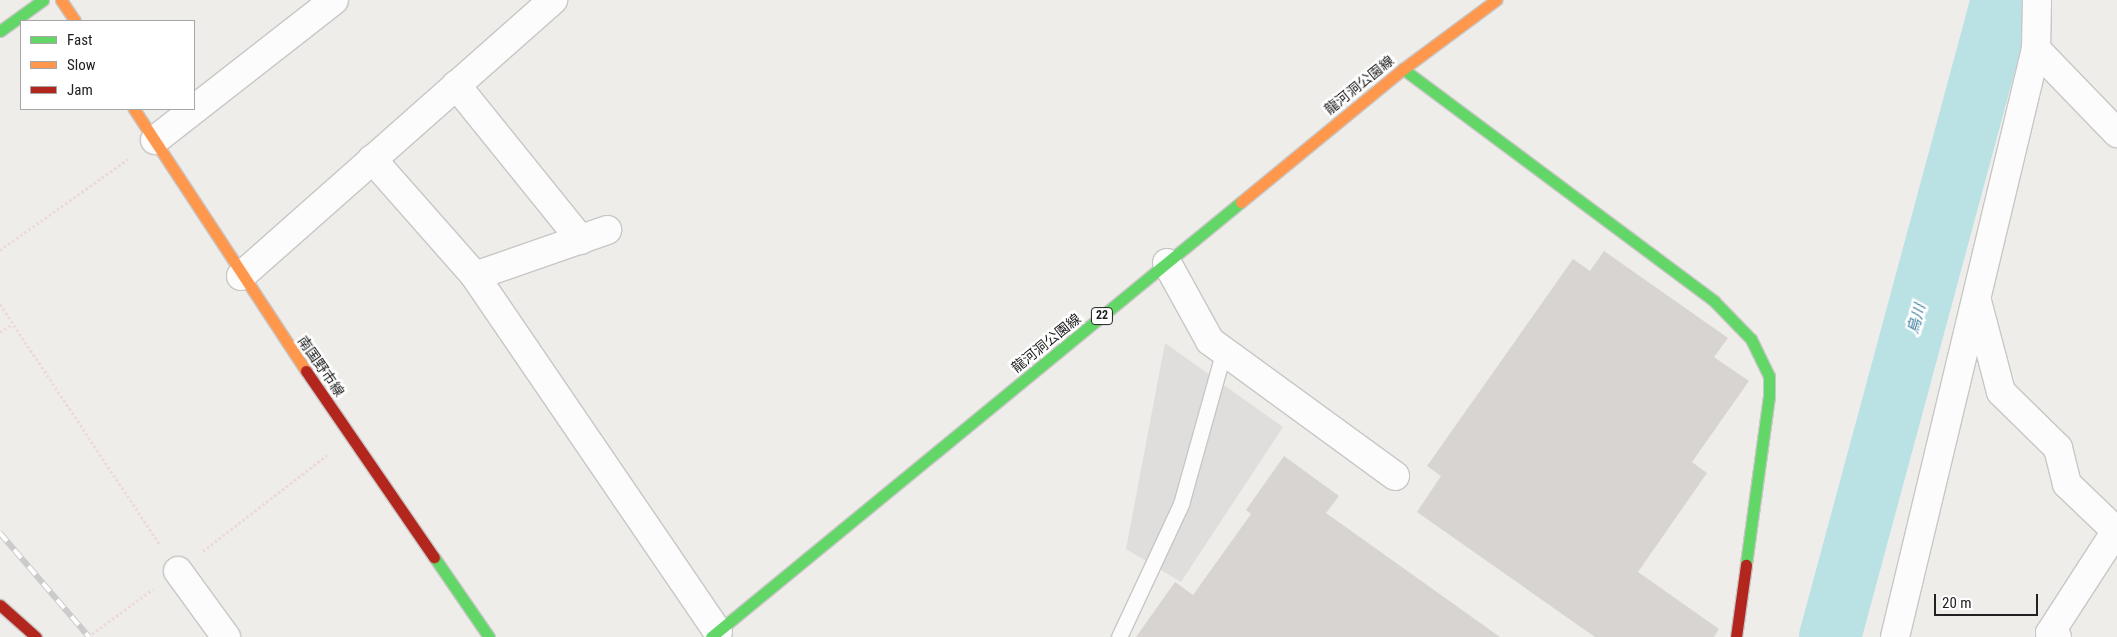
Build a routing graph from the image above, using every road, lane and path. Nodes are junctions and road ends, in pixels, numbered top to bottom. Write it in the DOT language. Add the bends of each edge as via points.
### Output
graph roads {
  1 [pos="43,0"];
  2 [pos="61,0"];
  3 [pos="334,0"];
  4 [pos="552,0"];
  5 [pos="1496,0"];
  6 [pos="2037,0"];
  7 [pos="74,20"];
  8 [pos="0,31"];
  9 [pos="2036,49"];
  10 [pos="1403,69"];
  11 [pos="456,85"];
  12 [pos="195,109"];
  13 [pos="135,110"];
  14 [pos="193,110"];
  15 [pos="2117,133"];
  16 [pos="155,140"];
  17 [pos="372,159"];
  18 [pos="607,230"];
  19 [pos="581,240"];
  20 [pos="0,250"];
  21 [pos="1167,263"];
  22 [pos="241,276"];
  23 [pos="475,276"];
  24 [pos="1976,298"];
  25 [pos="0,304"];
  26 [pos="13,324"];
  27 [pos="0,332"];
  28 [pos="1224,350"];
  29 [pos="351,436"];
  30 [pos="1394,476"];
  31 [pos="2117,531"];
  32 [pos="178,571"];
  33 [pos="0,605"];
  34 [pos="715,634"];
  35 [pos="36,637"];
  36 [pos="88,637"];
  37 [pos="226,637"];
  38 [pos="488,637"];
  39 [pos="1119,637"];
  40 [pos="1736,637"];
  41 [pos="1895,637"];
  42 [pos="2057,637"];
  1 -- 8 [label="main road"];
  2 -- 7 [label="main road"];
  3 -- 12 [label="street"];
  4 -- 11 [label="street"];
  5 -- 10 [label="main road, 龍河洞公園線 / 22"];
  6 -- 9 [label="street"];
  9 -- 15 [label="street"];
  9 -- 24 [label="street"];
  10 -- 21 [label="main road, 龍河洞公園線 / 22"];
  10 -- 40 [label="main road" via="1714,301 1751,339 1769,376 1769,396"];
  11 -- 17 [label="street"];
  11 -- 19 [label="street"];
  13 -- 16 [label="main road, 南国野市線"];
  14 -- 16 [label="street"];
  16 -- 20 [label="path"];
  16 -- 22 [label="main road, 南国野市線"];
  17 -- 22 [label="street"];
  17 -- 23 [label="street"];
  18 -- 19 [label="street"];
  19 -- 23 [label="street"];
  21 -- 28 [label="street" via="1210,341"];
  21 -- 34 [label="main road, 龍河洞公園線 / 22"];
  22 -- 29 [label="main road, 南国野市線"];
  23 -- 34 [label="street"];
  24 -- 31 [label="street" via="2001,392 2058,448 2067,484"];
  24 -- 41 [label="street"];
  25 -- 26 [label="path"];
  26 -- 27 [label="path"];
  26 -- 32 [label="path"];
  28 -- 30 [label="street"];
  28 -- 39 [label="lane" via="1181,504"];
  29 -- 32 [label="path"];
  29 -- 38 [label="main road, 南国野市線"];
  31 -- 42 [label="street" via="2050,633"];
  32 -- 36 [label="path"];
  32 -- 37 [label="street"];
  33 -- 35 [label="main road"];
}
